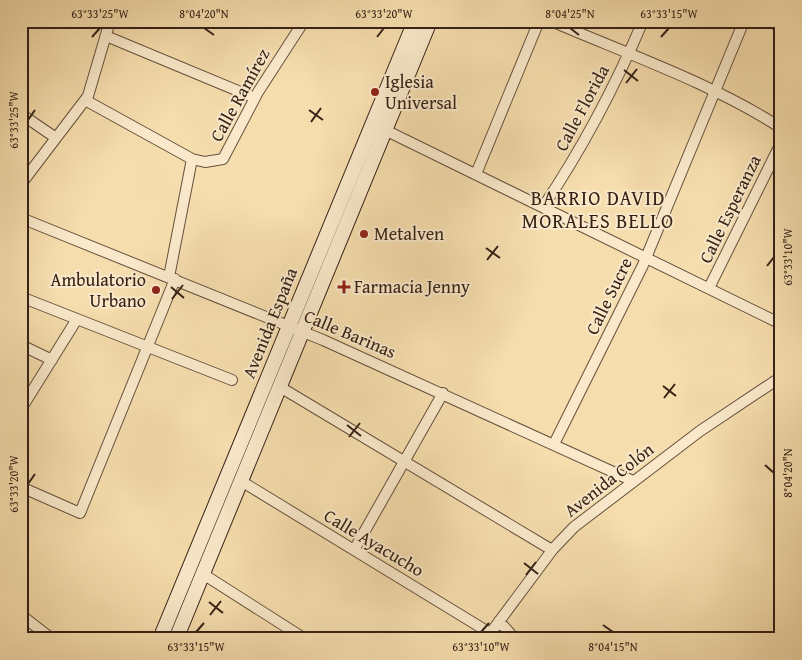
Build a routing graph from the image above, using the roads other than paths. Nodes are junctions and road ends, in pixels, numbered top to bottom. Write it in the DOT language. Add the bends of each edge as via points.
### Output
graph roads {
  1 [pos="110,21"];
  2 [pos="304,21"];
  3 [pos="415,21"];
  4 [pos="430,21"];
  5 [pos="538,21"];
  6 [pos="551,21"];
  7 [pos="643,21"];
  8 [pos="744,21"];
  9 [pos="770,21"];
  10 [pos="781,28"];
  11 [pos="106,36"];
  12 [pos="629,54"];
  13 [pos="715,93"];
  14 [pos="254,98"];
  15 [pos="85,100"];
  16 [pos="21,114"];
  17 [pos="781,128"];
  18 [pos="386,130"];
  19 [pos="56,138"];
  20 [pos="781,143"];
  21 [pos="192,159"];
  22 [pos="476,174"];
  23 [pos="21,184"];
  24 [pos="543,207"];
  25 [pos="21,218"];
  26 [pos="647,256"];
  27 [pos="172,278"];
  28 [pos="709,288"];
  29 [pos="21,297"];
  30 [pos="77,319"];
  31 [pos="781,324"];
  32 [pos="289,326"];
  33 [pos="303,331"];
  34 [pos="21,345"];
  35 [pos="148,347"];
  36 [pos="52,360"];
  37 [pos="781,377"];
  38 [pos="232,380"];
  39 [pos="280,387"];
  40 [pos="443,393"];
  41 [pos="21,408"];
  42 [pos="554,444"];
  43 [pos="404,461"];
  44 [pos="241,481"];
  45 [pos="634,481"];
  46 [pos="21,487"];
  47 [pos="354,550"];
  48 [pos="552,550"];
  49 [pos="203,574"];
  50 [pos="21,615"];
  51 [pos="499,621"];
  52 [pos="488,636"];
  53 [pos="52,639"];
  54 [pos="160,639"];
  55 [pos="176,639"];
  56 [pos="305,639"];
  57 [pos="515,639"];
  1 -- 11 [label="street"];
  2 -- 14 [label="street, Calle Ramírez"];
  3 -- 32 [label="main road, Avenida España"];
  4 -- 18 [label="main road, Avenida España"];
  5 -- 22 [label="street"];
  6 -- 12 [label="street"];
  7 -- 12 [label="street, Calle Florida"];
  8 -- 13 [label="street, Calle Sucre"];
  9 -- 10 [label="street"];
  11 -- 14 [label="street"];
  11 -- 15 [label="street"];
  12 -- 13 [label="street"];
  12 -- 24 [label="street, Calle Florida" via="590,133"];
  13 -- 17 [label="street"];
  13 -- 26 [label="street, Calle Sucre"];
  14 -- 21 [label="street, Calle Ramírez" via="223,159 205,162"];
  15 -- 19 [label="street"];
  15 -- 21 [label="street"];
  16 -- 19 [label="street"];
  18 -- 22 [label="street"];
  18 -- 33 [label="main road, Avenida España"];
  19 -- 23 [label="street"];
  20 -- 28 [label="street, Calle Esperanza"];
  21 -- 27 [label="street"];
  22 -- 24 [label="street"];
  24 -- 26 [label="street"];
  25 -- 27 [label="street, Calle Barinas"];
  26 -- 28 [label="street"];
  26 -- 42 [label="street, Calle Sucre"];
  27 -- 32 [label="street, Calle Barinas"];
  27 -- 35 [label="street"];
  28 -- 31 [label="street"];
  29 -- 30 [label="street"];
  30 -- 35 [label="street"];
  30 -- 36 [label="street"];
  32 -- 33 [label="street, Calle Barinas"];
  32 -- 54 [label="main road, Avenida España"];
  33 -- 39 [label="main road, Avenida España"];
  33 -- 40 [label="street, Calle Barinas"];
  34 -- 36 [label="street"];
  35 -- 38 [label="street"];
  35 -- 46 [label="street" via="80,512"];
  36 -- 41 [label="street"];
  37 -- 45 [label="street, Avenida Colón" via="700,431"];
  39 -- 43 [label="street"];
  39 -- 44 [label="main road, Avenida España"];
  40 -- 42 [label="street, Calle Barinas"];
  40 -- 43 [label="street"];
  42 -- 45 [label="street, Calle Barinas"];
  43 -- 47 [label="street"];
  43 -- 48 [label="street"];
  44 -- 47 [label="street, Calle Ayacucho"];
  44 -- 49 [label="main road, Avenida España"];
  45 -- 48 [label="street, Avenida Colón" via="574,527"];
  47 -- 52 [label="street, Calle Ayacucho"];
  48 -- 51 [label="street, Avenida Colón"];
  49 -- 55 [label="main road, Avenida España"];
  49 -- 56 [label="street"];
  50 -- 53 [label="street"];
  51 -- 52 [label="street, Avenida Colón"];
  51 -- 57 [label="street"];
}
